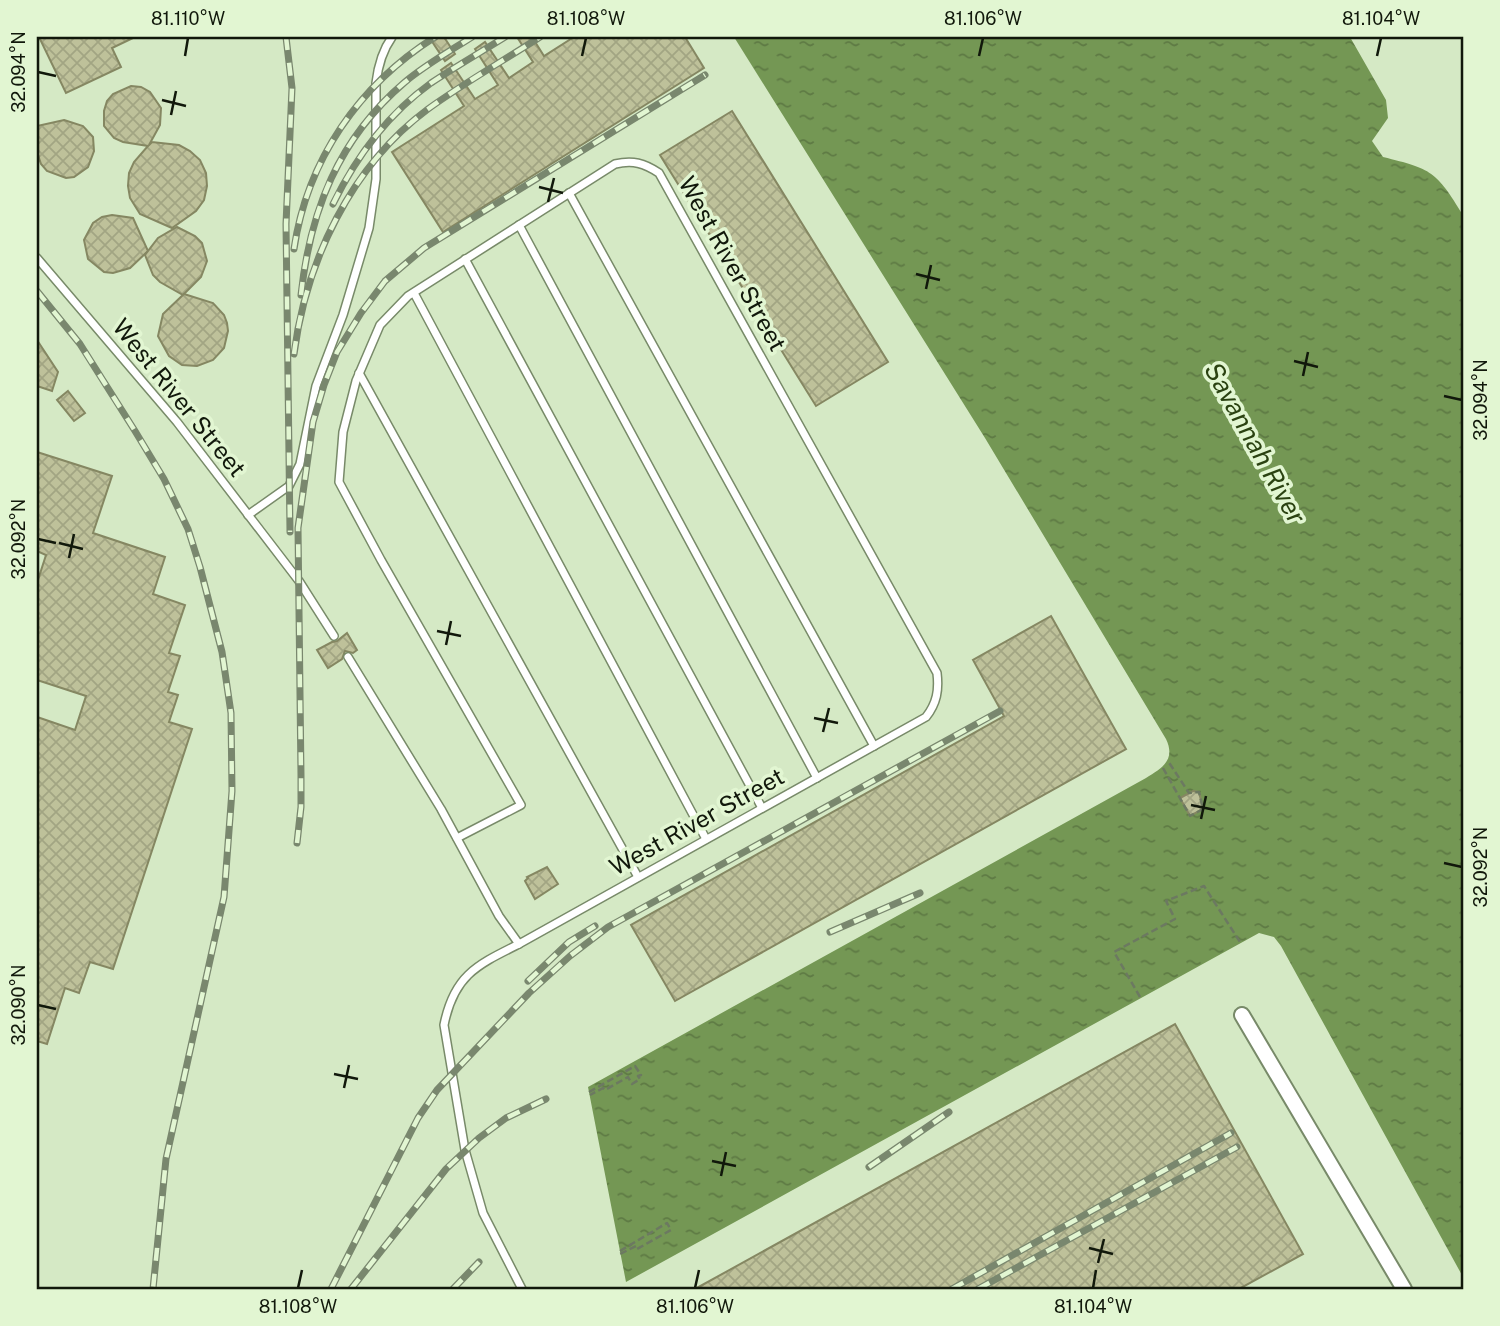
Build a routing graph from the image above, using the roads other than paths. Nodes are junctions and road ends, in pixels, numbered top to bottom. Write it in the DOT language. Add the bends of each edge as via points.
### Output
graph roads {
  1 [pos="391,37"];
  2 [pos="569,193"];
  3 [pos="519,225"];
  4 [pos="37,258"];
  5 [pos="465,259"];
  6 [pos="414,293"];
  7 [pos="359,373"];
  8 [pos="248,515"];
  9 [pos="334,636"];
  10 [pos="348,657"];
  11 [pos="874,746"];
  12 [pos="817,778"];
  13 [pos="762,808"];
  14 [pos="457,838"];
  15 [pos="706,839"];
  16 [pos="638,877"];
  17 [pos="519,944"];
  18 [pos="1242,1015"];
  19 [pos="522,1289"];
  20 [pos="1404,1289"];
  1 -- 8 [label="lane" via="377,75 376,179 369,228 316,386 300,464 289,486"];
  2 -- 3 [label="lane, West River Street"];
  2 -- 11 [label="lane"];
  2 -- 11 [label="lane, West River Street" via="615,164 628,161 646,164 659,173 878,566 937,673 939,687 926,717"];
  3 -- 5 [label="lane, West River Street"];
  3 -- 12 [label="lane"];
  4 -- 8 [label="lane, West River Street" via="177,422"];
  5 -- 6 [label="lane, West River Street"];
  5 -- 13 [label="lane"];
  6 -- 7 [label="lane, West River Street" via="380,325"];
  6 -- 15 [label="lane"];
  7 -- 14 [label="lane, West River Street" via="342,432 339,482 521,805"];
  7 -- 16 [label="lane"];
  8 -- 9 [label="lane, West River Street"];
  10 -- 14 [label="lane"];
  11 -- 12 [label="lane, West River Street"];
  12 -- 13 [label="lane, West River Street"];
  13 -- 15 [label="lane, West River Street"];
  14 -- 17 [label="lane"];
  15 -- 16 [label="lane, West River Street"];
  16 -- 17 [label="lane, West River Street"];
  17 -- 19 [label="lane, West River Street" via="478,965 458,985 444,1025 465,1150 483,1213"];
  18 -- 20 [label="street"];
}
